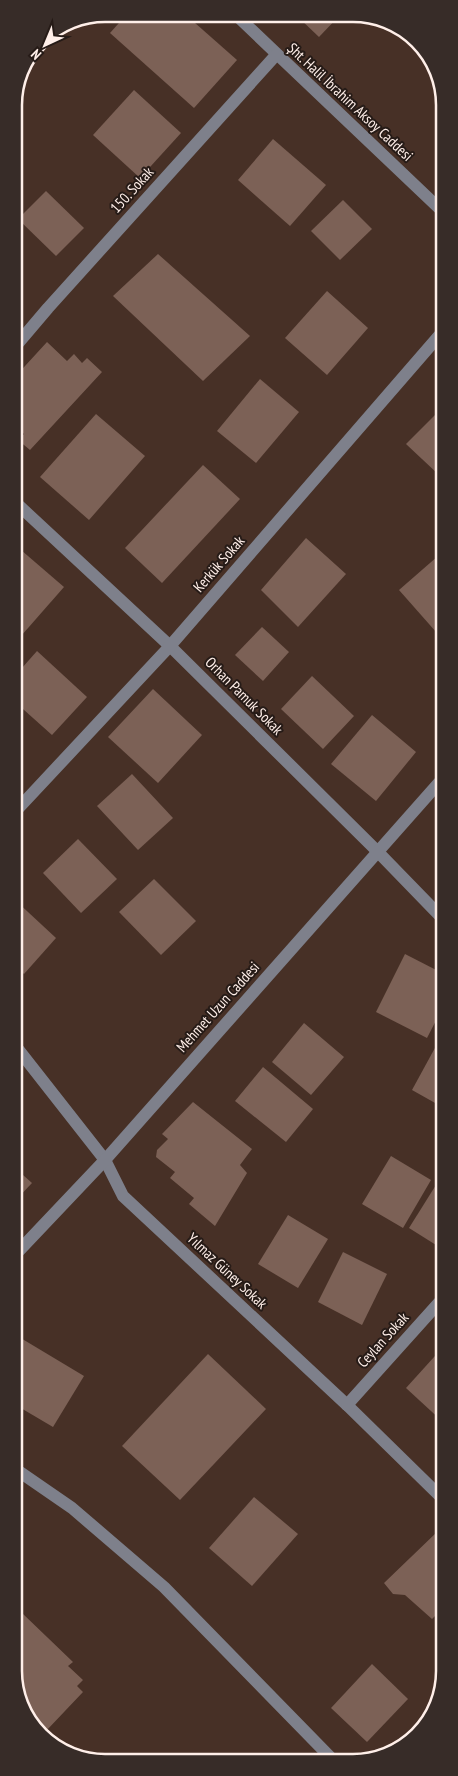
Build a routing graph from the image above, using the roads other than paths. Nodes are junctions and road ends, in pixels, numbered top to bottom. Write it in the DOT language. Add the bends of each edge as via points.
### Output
graph roads {
  1 [pos="243,22"];
  2 [pos="276,55"];
  3 [pos="436,204"];
  4 [pos="23,338"];
  5 [pos="436,339"];
  6 [pos="23,508"];
  7 [pos="170,646"];
  8 [pos="436,787"];
  9 [pos="23,805"];
  10 [pos="378,852"];
  11 [pos="435,911"];
  12 [pos="22,1055"];
  13 [pos="105,1160"];
  14 [pos="22,1247"];
  15 [pos="435,1307"];
  16 [pos="347,1405"];
  17 [pos="22,1474"];
  18 [pos="435,1491"];
  19 [pos="327,1754"];
  1 -- 2 [label="street, Şht. Halil İbrahim Aksoy Caddesi"];
  2 -- 3 [label="street, Şht. Halil İbrahim Aksoy Caddesi"];
  2 -- 4 [label="street, 150. Sokak"];
  5 -- 7 [label="street, Kerkük Sokak"];
  6 -- 7 [label="street, Orhan Pamuk Sokak"];
  7 -- 9 [label="street, Kerkük Sokak"];
  7 -- 10 [label="street, Orhan Pamuk Sokak"];
  8 -- 10 [label="street, Mehmet Uzun Caddesi"];
  10 -- 11 [label="street, Orhan Pamuk Sokak"];
  10 -- 13 [label="street, Mehmet Uzun Caddesi"];
  12 -- 13 [label="street, Yılmaz Güney Sokak"];
  13 -- 14 [label="street, Mehmet Uzun Caddesi"];
  13 -- 16 [label="street, Yılmaz Güney Sokak" via="123,1196"];
  15 -- 16 [label="street, Ceylan Sokak"];
  16 -- 18 [label="street, Yılmaz Güney Sokak"];
  17 -- 19 [label="street" via="72,1508 164,1587"];
}
